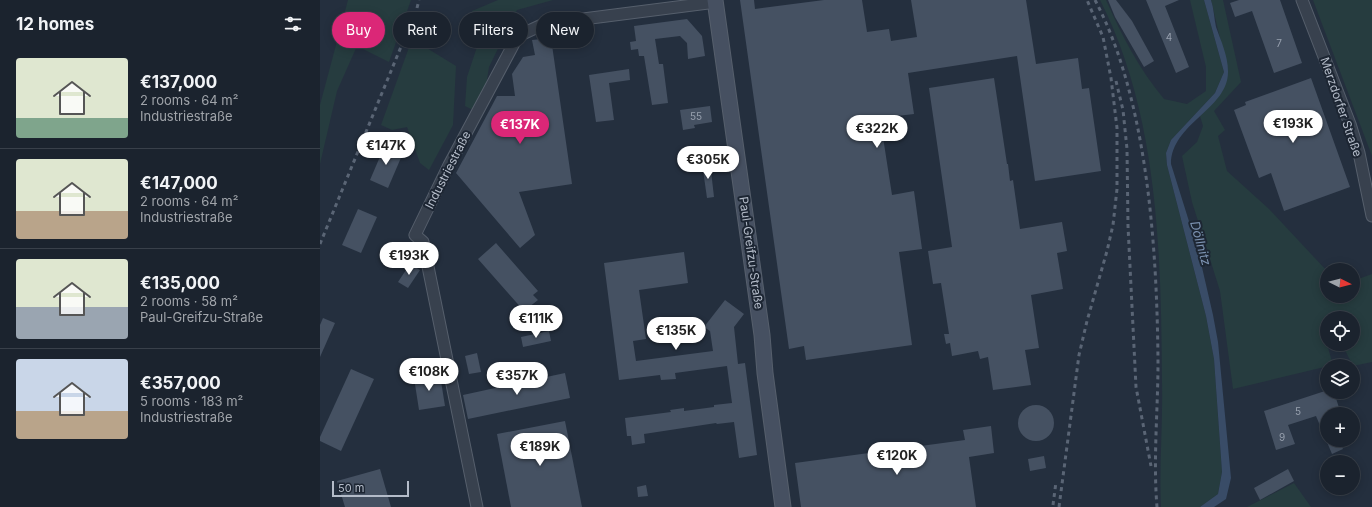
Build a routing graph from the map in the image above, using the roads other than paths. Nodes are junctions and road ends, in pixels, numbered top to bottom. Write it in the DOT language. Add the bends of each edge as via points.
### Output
graph roads {
  1 [pos="1302,0"];
  2 [pos="715,1"];
  3 [pos="1372,216"];
  4 [pos="477,507"];
  5 [pos="783,507"];
  1 -- 3 [label="street, Merzdorfer Straße" via="1350,124 1359,153"];
  2 -- 4 [label="street, Industriestraße" via="544,24 518,36 415,235 423,242"];
  2 -- 5 [label="main road, Paul-Greifzu-Straße" via="762,335"];
}
